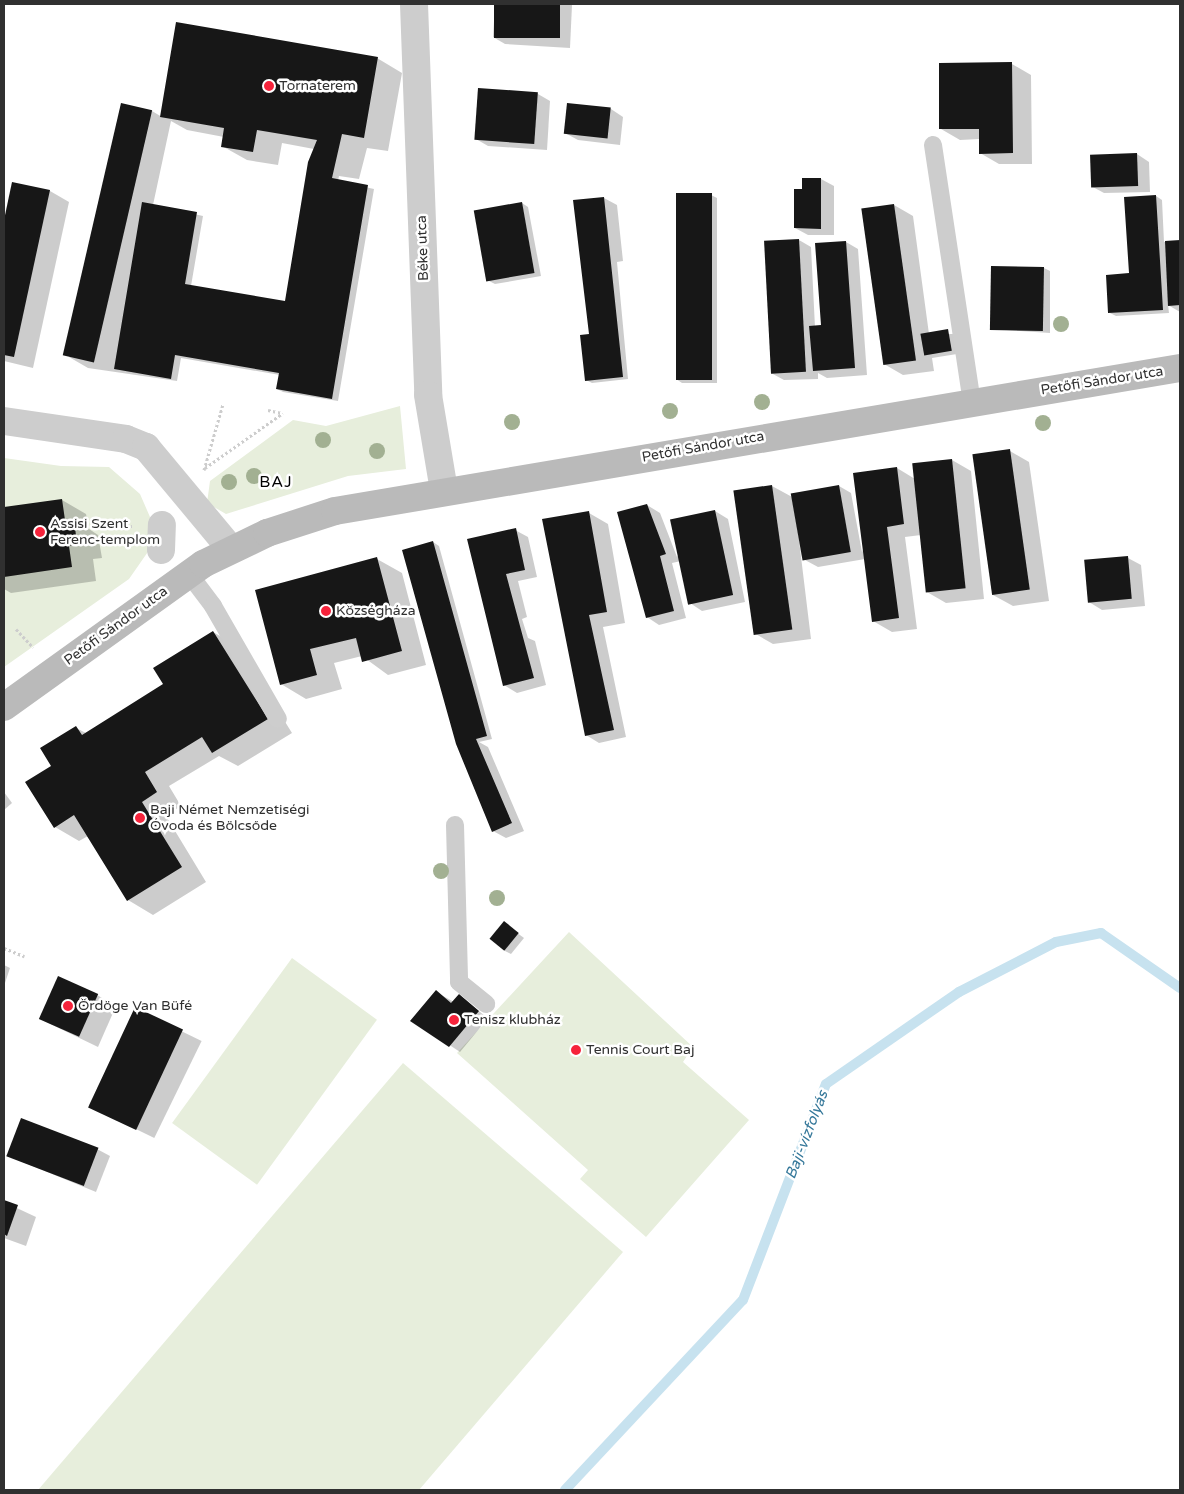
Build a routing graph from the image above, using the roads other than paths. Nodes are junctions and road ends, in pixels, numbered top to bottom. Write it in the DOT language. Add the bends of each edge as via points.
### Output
graph roads {
  1 [pos="414,4"];
  2 [pos="933,145"];
  3 [pos="1180,368"];
  4 [pos="972,402"];
  5 [pos="4,421"];
  6 [pos="444,491"];
  7 [pos="231,549"];
  8 [pos="189,574"];
  9 [pos="4,707"];
  10 [pos="278,719"];
  11 [pos="455,825"];
  12 [pos="486,1004"];
  1 -- 6 [label="street, Béke utca" via="428,396"];
  2 -- 4 [label="lane"];
  3 -- 4 [label="street, Petőfi Sándor utca"];
  4 -- 6 [label="street, Petőfi Sándor utca"];
  5 -- 7 [label="street" via="126,439 146,447"];
  6 -- 7 [label="street, Petőfi Sándor utca" via="335,511"];
  7 -- 8 [label="street, Petőfi Sándor utca"];
  8 -- 9 [label="street, Petőfi Sándor utca"];
  8 -- 10 [label="lane" via="213,606"];
  11 -- 12 [label="lane" via="460,982"];
}
